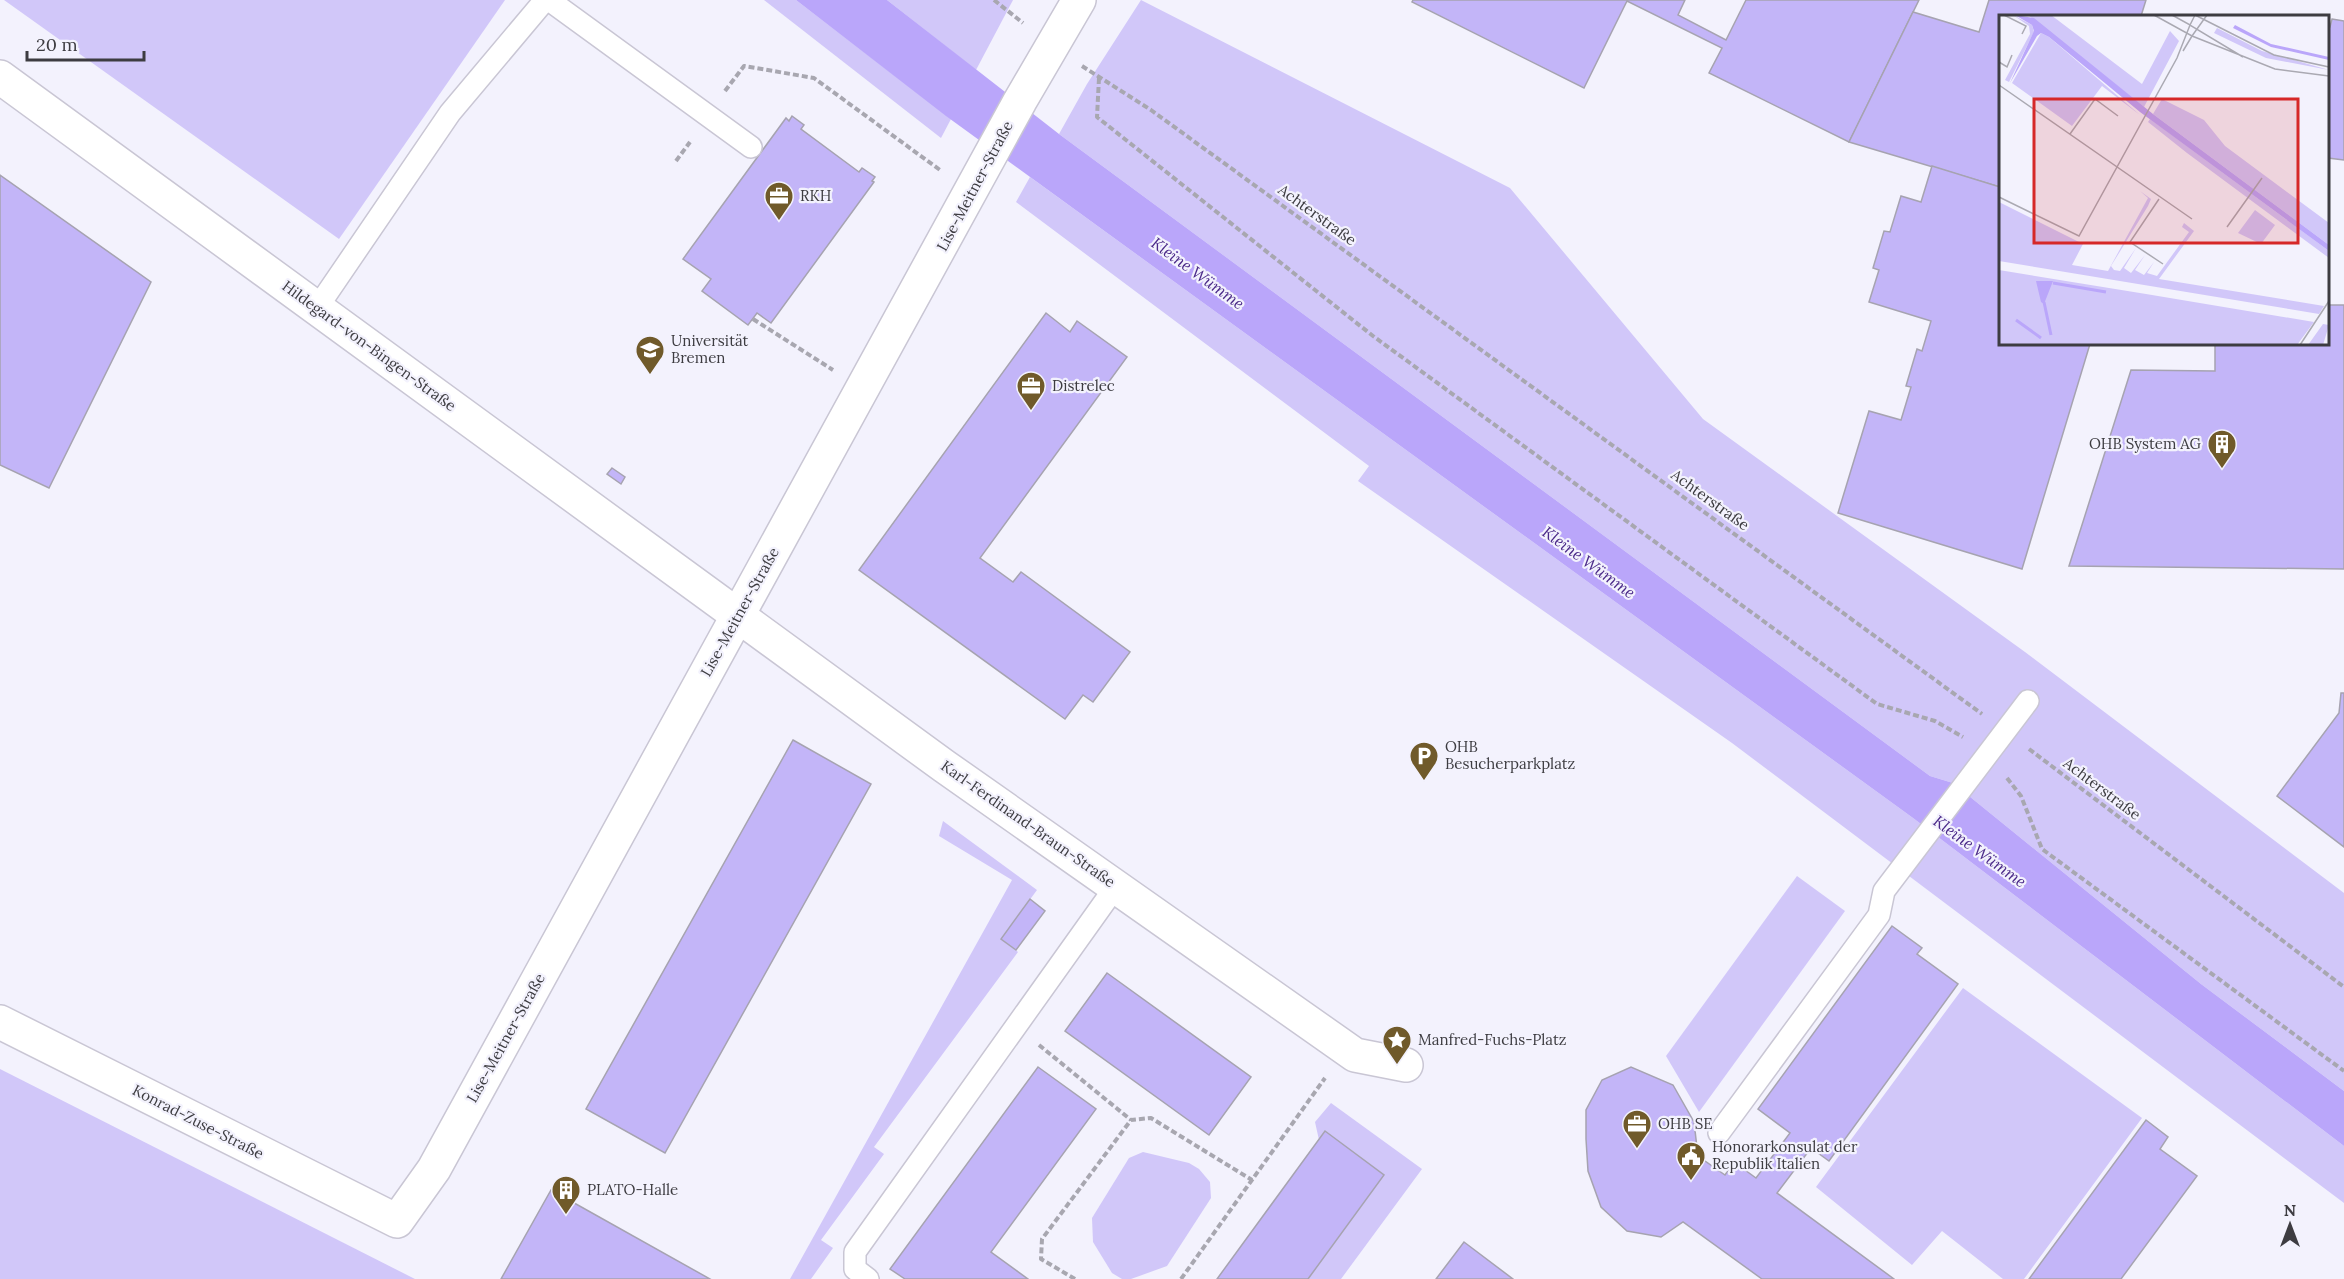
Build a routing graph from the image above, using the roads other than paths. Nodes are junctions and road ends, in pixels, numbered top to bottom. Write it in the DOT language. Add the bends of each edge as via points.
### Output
graph roads {
  1 [pos="547,0"];
  2 [pos="1079,0"];
  3 [pos="0,77"];
  4 [pos="751,147"];
  5 [pos="317,308"];
  6 [pos="738,616"];
  7 [pos="2028,702"];
  8 [pos="1116,886"];
  9 [pos="0,1022"];
  10 [pos="1406,1065"];
  11 [pos="1719,1133"];
  12 [pos="397,1221"];
  13 [pos="868,1279"];
  1 -- 4 [label="lane"];
  1 -- 5 [label="lane" via="450,113"];
  2 -- 6 [label="street, Lise-Meitner-Straße"];
  3 -- 5 [label="street, Hildegard-von-Bingen-Straße"];
  5 -- 6 [label="street, Hildegard-von-Bingen-Straße"];
  6 -- 8 [label="street, Karl-Ferdinand-Braun-Straße"];
  6 -- 12 [label="street, Lise-Meitner-Straße" via="434,1169"];
  7 -- 11 [label="lane" via="1884,891 1879,915"];
  8 -- 10 [label="street, Karl-Ferdinand-Braun-Straße" via="1355,1055"];
  8 -- 13 [label="lane" via="855,1252 855,1269"];
  9 -- 12 [label="street, Konrad-Zuse-Straße"];
}
